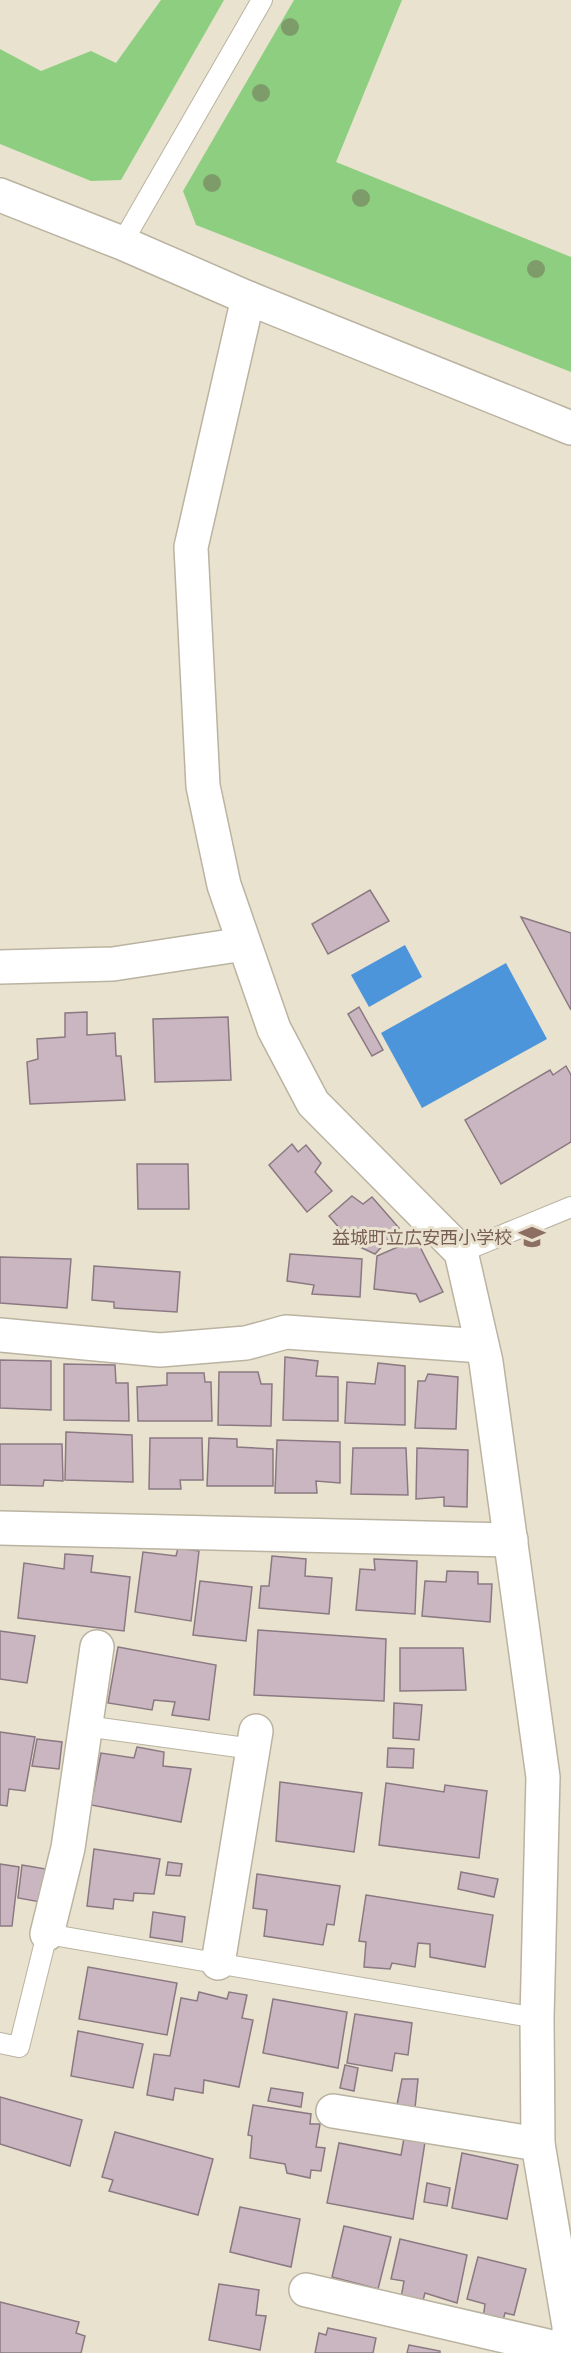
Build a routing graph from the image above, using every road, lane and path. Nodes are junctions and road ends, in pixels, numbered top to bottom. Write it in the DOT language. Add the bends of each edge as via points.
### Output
graph roads {
  1 [pos="262,0"];
  2 [pos="0,195"];
  3 [pos="122,243"];
  4 [pos="248,298"];
  5 [pos="571,428"];
  6 [pos="244,944"];
  7 [pos="0,967"];
  8 [pos="571,1207"];
  9 [pos="461,1252"];
  10 [pos="0,1335"];
  11 [pos="482,1346"];
  12 [pos="0,1528"];
  13 [pos="511,1540"];
  14 [pos="97,1647"];
  15 [pos="86,1726"];
  16 [pos="255,1740"];
  17 [pos="47,1934"];
  18 [pos="218,1964"];
  19 [pos="537,2018"];
  20 [pos="0,2043"];
  21 [pos="333,2111"];
  22 [pos="538,2144"];
  23 [pos="306,2290"];
  24 [pos="569,2352"];
  1 -- 3 [label="lane"];
  2 -- 3 [label="street"];
  3 -- 4 [label="street"];
  4 -- 5 [label="street"];
  4 -- 6 [label="street" via="191,547 203,786 224,885"];
  6 -- 7 [label="street" via="113,964"];
  6 -- 9 [label="street" via="274,1029 313,1103"];
  8 -- 9 [label="lane"];
  9 -- 11 [label="street"];
  10 -- 11 [label="street" via="160,1350 246,1343 286,1332"];
  11 -- 13 [label="street"];
  12 -- 13 [label="street"];
  13 -- 19 [label="street" via="543,1777"];
  14 -- 15 [label="street"];
  15 -- 16 [label="lane"];
  15 -- 17 [label="street" via="68,1848"];
  16 -- 18 [label="street"];
  17 -- 18 [label="lane"];
  17 -- 20 [label="lane" via="19,2047"];
  18 -- 19 [label="lane"];
  19 -- 22 [label="street"];
  21 -- 22 [label="street"];
  22 -- 24 [label="street" via="569,2326"];
  23 -- 24 [label="street"];
}
